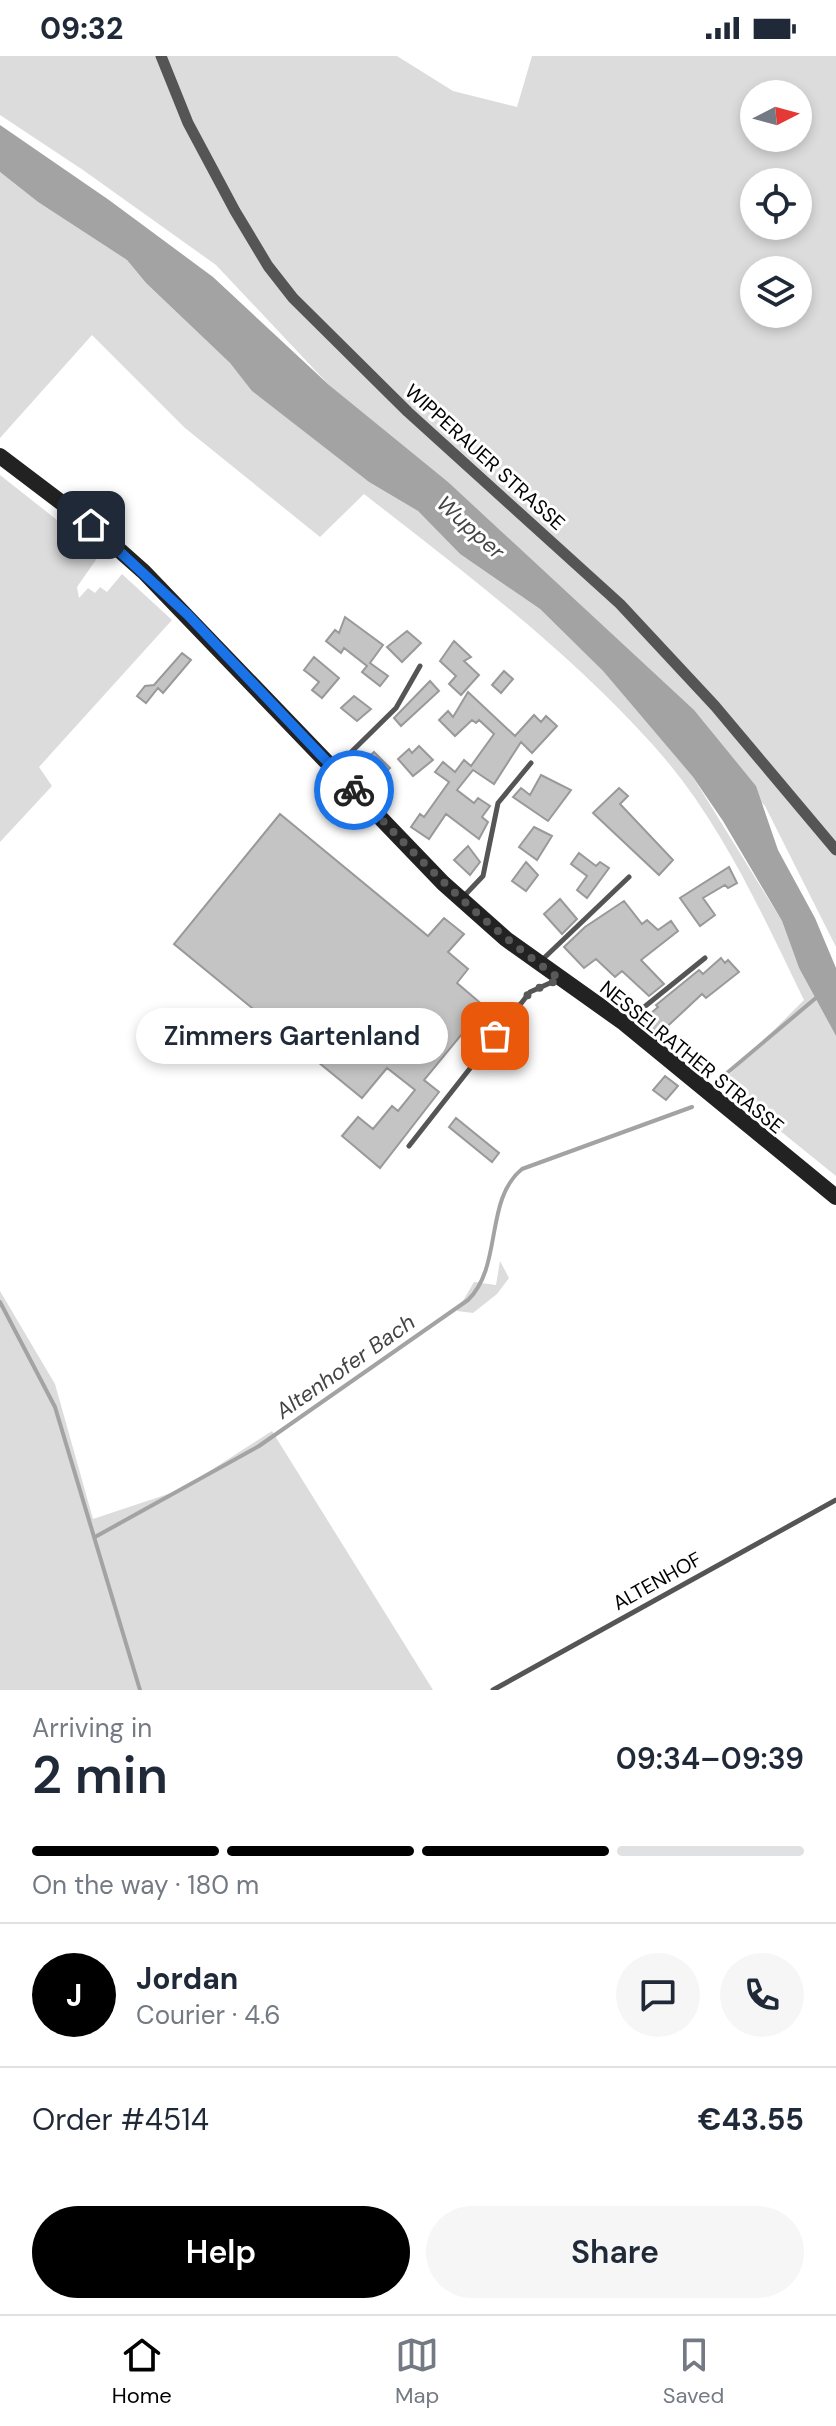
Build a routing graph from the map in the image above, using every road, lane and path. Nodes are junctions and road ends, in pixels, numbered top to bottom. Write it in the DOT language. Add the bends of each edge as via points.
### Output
graph roads {
  1 [pos="161,56"];
  2 [pos="0,456"];
  3 [pos="420,666"];
  4 [pos="531,763"];
  5 [pos="335,769"];
  6 [pos="836,850"];
  7 [pos="629,877"];
  8 [pos="461,899"];
  9 [pos="705,958"];
  10 [pos="538,964"];
  11 [pos="560,979"];
  12 [pos="624,1023"];
  13 [pos="409,1146"];
  14 [pos="836,1197"];
  15 [pos="836,1500"];
  16 [pos="493,1690"];
  1 -- 6 [label="street, WIPPERAUER STRASSE" via="182,111 235,211 293,298 397,402 620,604 746,741"];
  2 -- 5 [label="main road, NESSELRATHER STRASSE" via="144,572"];
  3 -- 5 [label="lane" via="396,708"];
  4 -- 8 [label="lane" via="498,803 483,876"];
  5 -- 8 [label="main road, NESSELRATHER STRASSE"];
  7 -- 10 [label="lane"];
  8 -- 10 [label="main road, NESSELRATHER STRASSE"];
  9 -- 12 [label="lane"];
  10 -- 11 [label="main road, NESSELRATHER STRASSE"];
  11 -- 12 [label="main road, NESSELRATHER STRASSE"];
  11 -- 13 [label="lane" via="530,992"];
  12 -- 14 [label="main road, NESSELRATHER STRASSE"];
  15 -- 16 [label="lane, ALTENHOF"];
}
